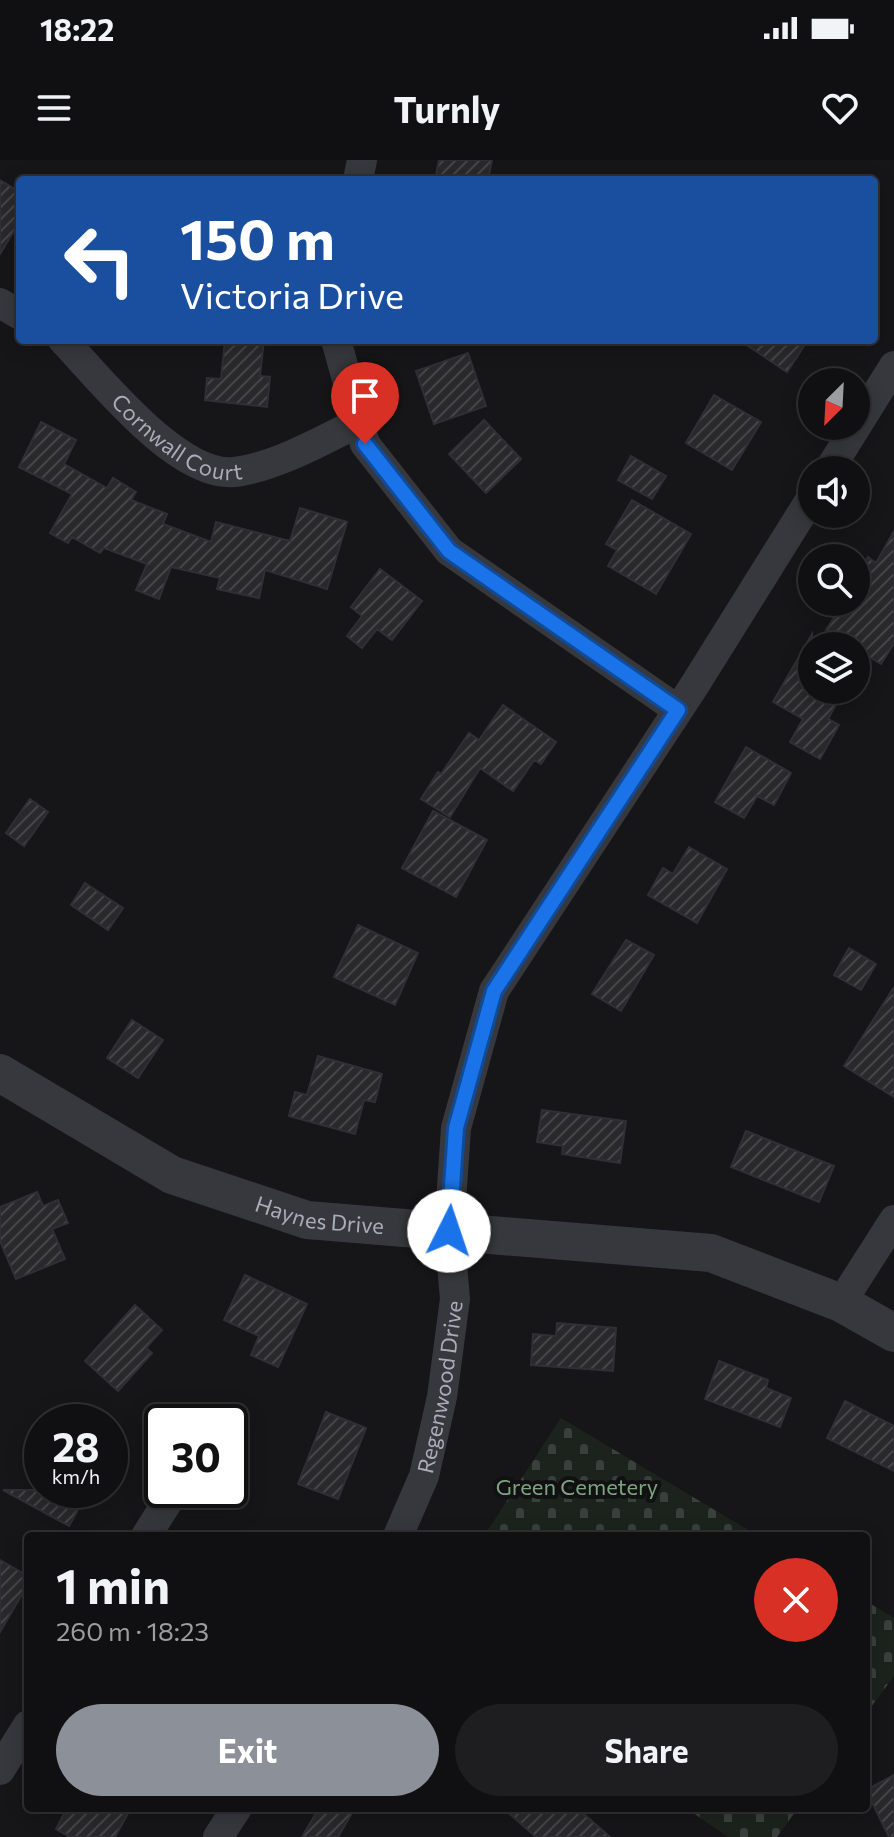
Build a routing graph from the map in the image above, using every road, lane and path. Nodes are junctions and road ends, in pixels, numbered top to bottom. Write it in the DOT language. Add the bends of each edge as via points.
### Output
graph roads {
  1 [pos="67,344"];
  2 [pos="337,344"];
  3 [pos="894,366"];
  4 [pos="359,422"];
  5 [pos="838,456"];
  6 [pos="798,519"];
  7 [pos="678,710"];
  8 [pos="0,1073"];
  9 [pos="894,1220"];
  10 [pos="449,1231"];
  11 [pos="841,1303"];
  12 [pos="894,1333"];
  13 [pos="164,1508"];
  14 [pos="149,1532"];
  15 [pos="400,1532"];
  16 [pos="24,1731"];
  17 [pos="0,1770"];
  18 [pos="234,1812"];
  19 [pos="218,1837"];
  1 -- 4 [label="street, Cornwall Court" via="147,429 188,461 215,471 233,473 285,458"];
  2 -- 4 [label="street"];
  3 -- 5 [label="street"];
  4 -- 7 [label="street" via="365,444 449,551"];
  6 -- 7 [label="street, Regenwood Drive"];
  7 -- 10 [label="street, Regenwood Drive" via="494,991 456,1128"];
  8 -- 10 [label="street, Haynes Drive" via="172,1175 307,1220"];
  9 -- 11 [label="street"];
  10 -- 11 [label="street, Haynes Drive" via="711,1253"];
  10 -- 15 [label="street, Regenwood Drive" via="455,1299 442,1397 424,1476"];
  11 -- 12 [label="street, Haynes Drive"];
  13 -- 14 [label="street"];
  16 -- 17 [label="street"];
  18 -- 19 [label="street"];
}
